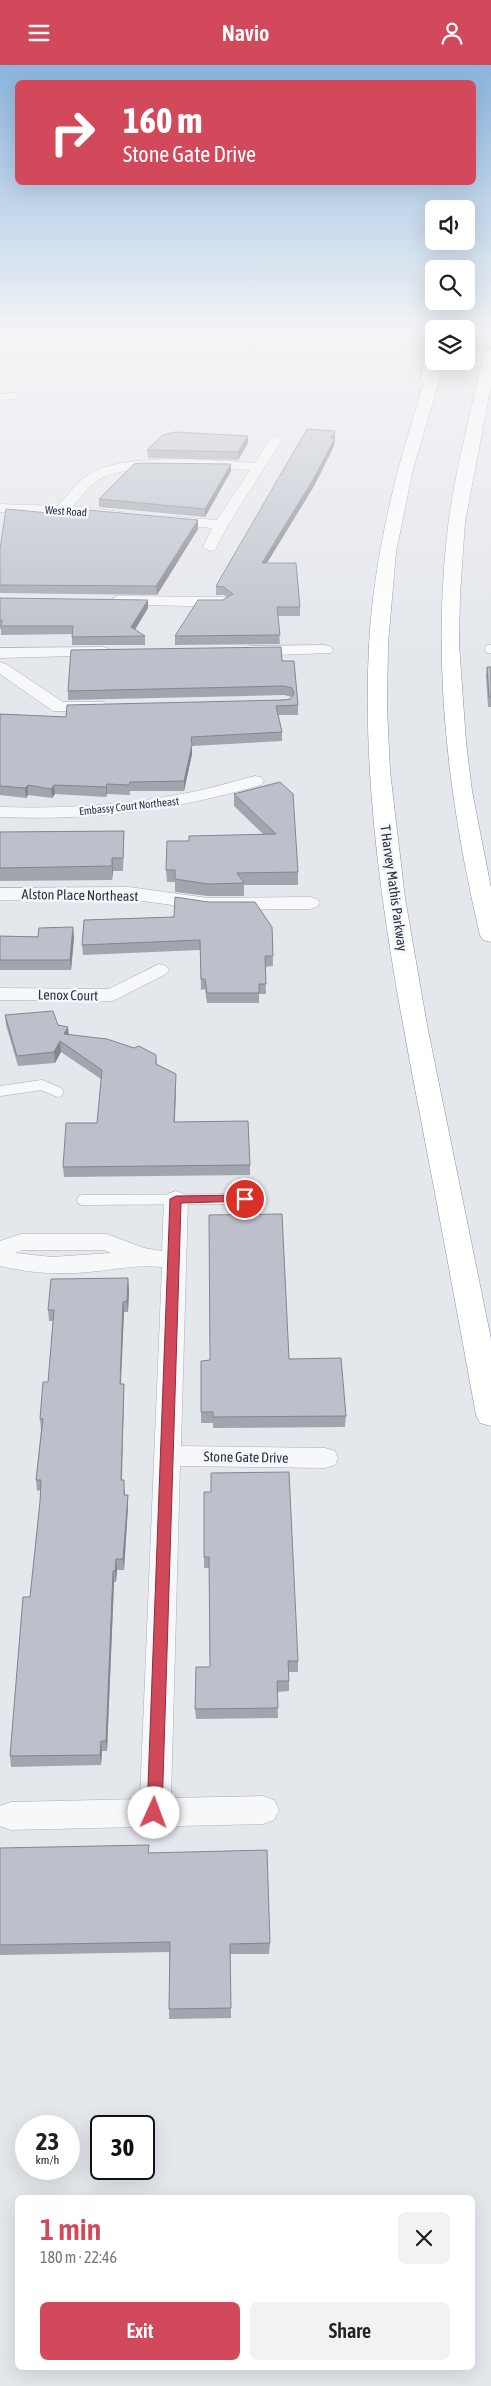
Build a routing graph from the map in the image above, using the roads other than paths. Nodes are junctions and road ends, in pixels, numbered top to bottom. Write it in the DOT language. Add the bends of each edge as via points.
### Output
graph roads {
  1 [pos="276,440"];
  2 [pos="414,440"];
  3 [pos="474,440"];
  4 [pos="259,467"];
  5 [pos="0,508"];
  6 [pos="62,510"];
  7 [pos="134,517"];
  8 [pos="154,519"];
  9 [pos="221,525"];
  10 [pos="210,547"];
  11 [pos="106,601"];
  12 [pos="223,602"];
  13 [pos="325,650"];
  14 [pos="237,651"];
  15 [pos="119,652"];
  16 [pos="0,657"];
  17 [pos="118,706"];
  18 [pos="255,781"];
  19 [pos="0,812"];
  20 [pos="0,894"];
  21 [pos="310,903"];
  22 [pos="491,935"];
  23 [pos="159,970"];
  24 [pos="0,994"];
  25 [pos="0,1091"];
  26 [pos="58,1092"];
  27 [pos="176,1199"];
  28 [pos="245,1199"];
  29 [pos="82,1201"];
  30 [pos="0,1250"];
  31 [pos="63,1253"];
  32 [pos="0,1258"];
  33 [pos="174,1260"];
  34 [pos="491,1415"];
  35 [pos="167,1456"];
  36 [pos="325,1458"];
  37 [pos="263,1810"];
  38 [pos="154,1813"];
  39 [pos="11,1816"];
  1 -- 4 [label="street"];
  2 -- 34 [label="highway, T Harvey Mathis Parkway" via="397,504 383,582 377,673 380,783 408,986"];
  3 -- 22 [label="highway" via="454,545 450,628 454,727 461,783"];
  4 -- 6 [label="street" via="191,463 116,469 95,476"];
  4 -- 9 [label="street"];
  5 -- 6 [label="street, West Road"];
  6 -- 7 [label="street, West Road"];
  8 -- 9 [label="street"];
  9 -- 10 [label="street"];
  11 -- 12 [label="street"];
  13 -- 14 [label="street"];
  15 -- 16 [label="street"];
  16 -- 17 [label="street" via="60,707"];
  18 -- 19 [label="street, Embassy Court Northeast" via="195,799 141,807 30,814"];
  20 -- 21 [label="street, Alston Place Northeast" via="129,893 208,903"];
  23 -- 24 [label="street, Lenox Court" via="112,995"];
  25 -- 26 [label="lane" via="42,1085"];
  27 -- 28 [label="lane"];
  27 -- 29 [label="lane"];
  27 -- 33 [label="street"];
  30 -- 31 [label="street" via="21,1241"];
  31 -- 32 [label="street" via="21,1264"];
  31 -- 33 [label="street" via="103,1264 140,1256"];
  33 -- 35 [label="street"];
  35 -- 36 [label="street, Stone Gate Drive"];
  35 -- 38 [label="street"];
  37 -- 38 [label="street"];
  38 -- 39 [label="street"];
}
